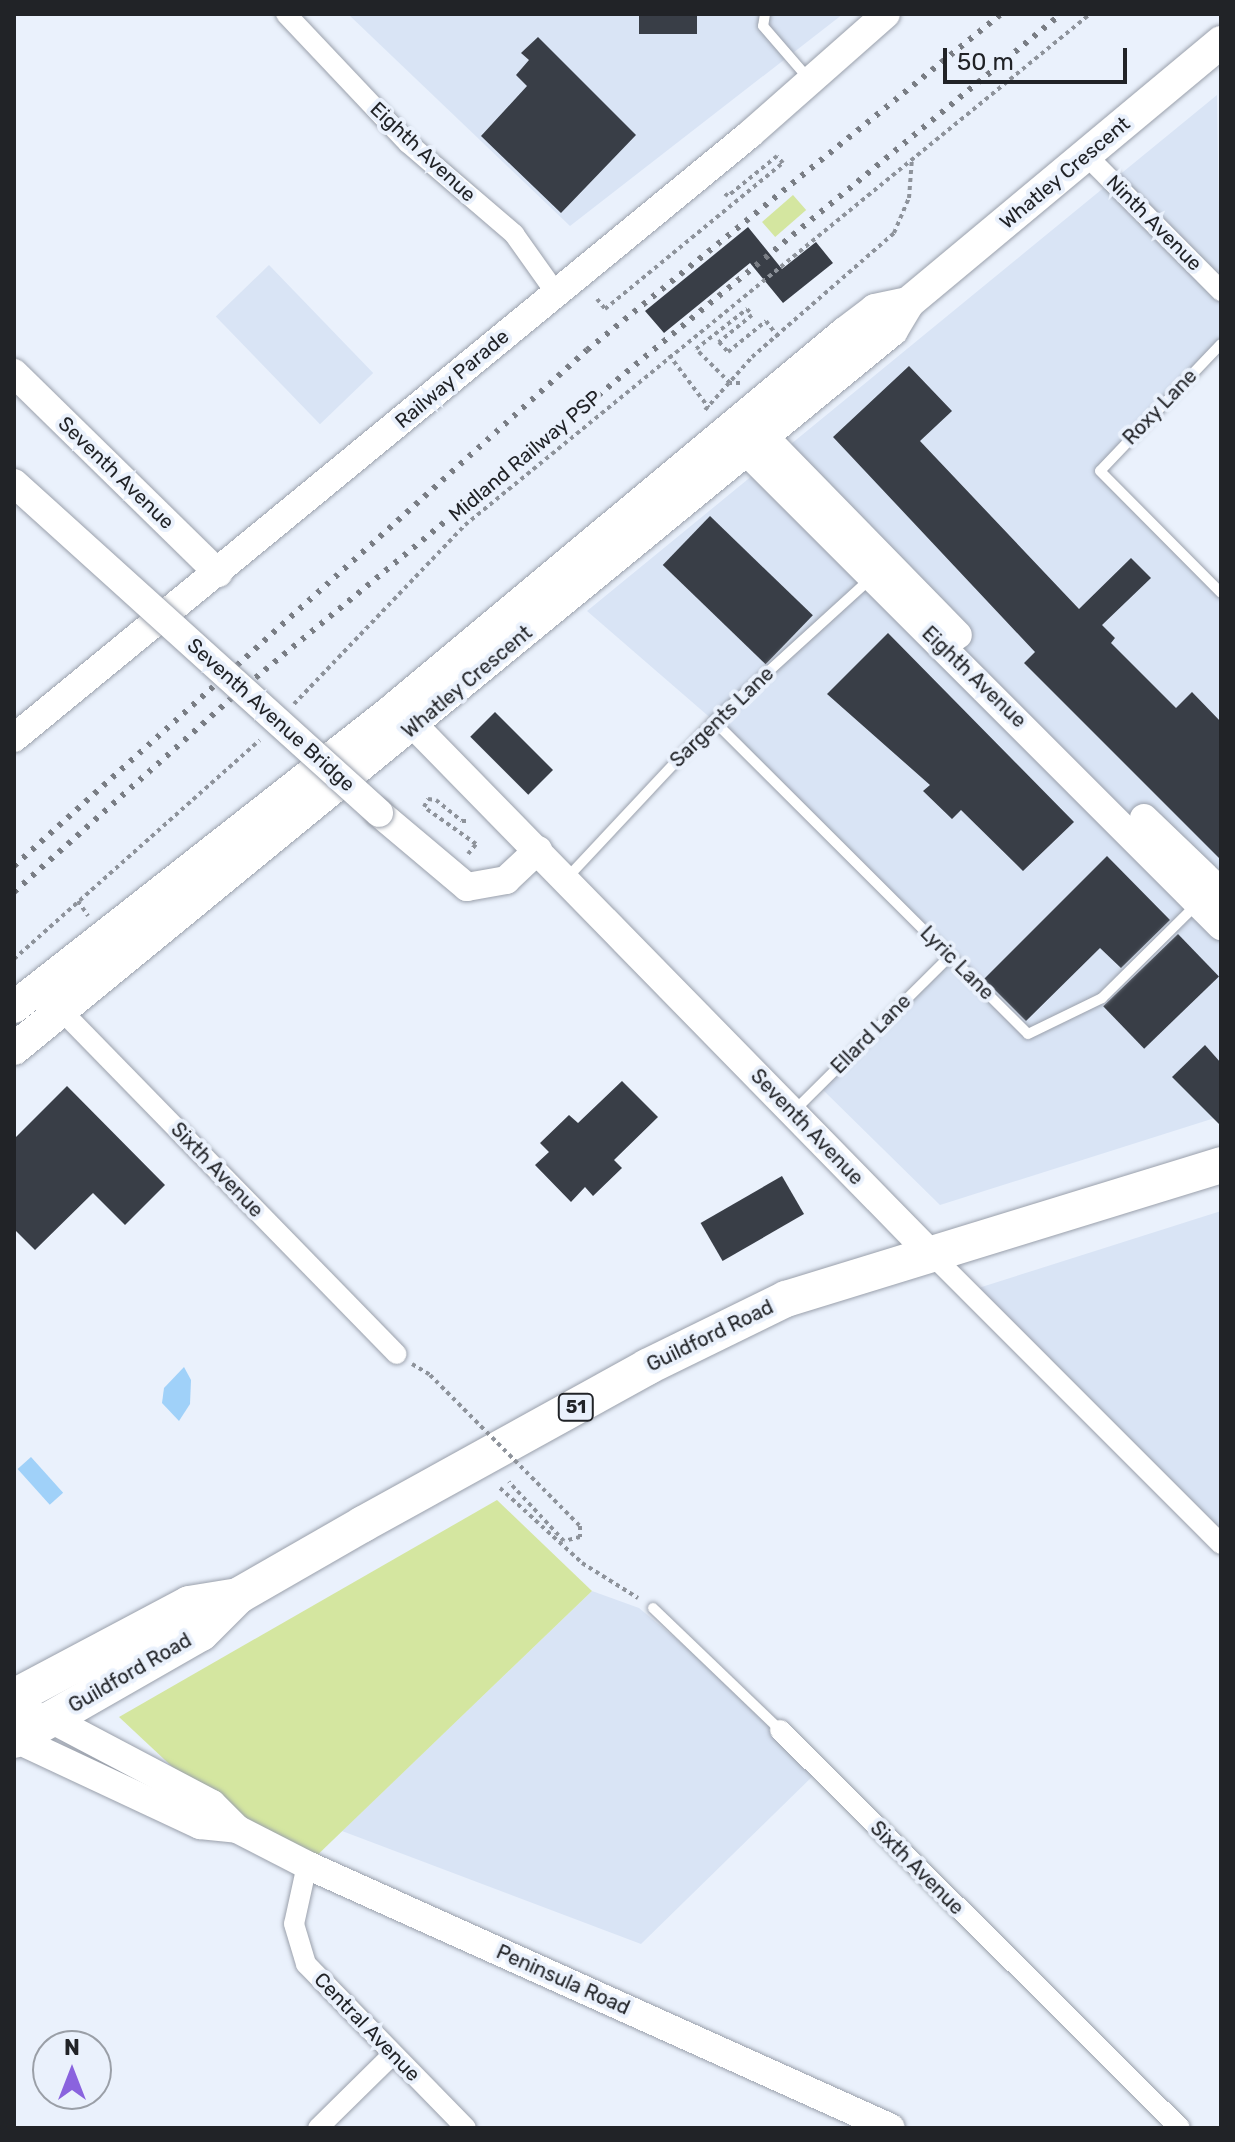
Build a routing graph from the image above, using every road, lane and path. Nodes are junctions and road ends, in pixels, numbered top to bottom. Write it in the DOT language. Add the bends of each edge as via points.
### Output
graph roads {
  1 [pos="286,14"];
  2 [pos="765,14"];
  3 [pos="886,14"];
  4 [pos="1090,14"];
  5 [pos="1221,42"];
  6 [pos="809,80"];
  7 [pos="1086,155"];
  8 [pos="912,158"];
  9 [pos="724,193"];
  10 [pos="1221,291"];
  11 [pos="556,293"];
  12 [pos="597,299"];
  13 [pos="779,338"];
  14 [pos="1221,344"];
  15 [pos="669,355"];
  16 [pos="14,373"];
  17 [pos="744,433"];
  18 [pos="14,483"];
  19 [pos="879,571"];
  20 [pos="218,573"];
  21 [pos="1221,593"];
  22 [pos="292,707"];
  23 [pos="405,716"];
  24 [pos="714,721"];
  25 [pos="270,729"];
  26 [pos="14,738"];
  27 [pos="490,805"];
  28 [pos="538,850"];
  29 [pos="426,856"];
  30 [pos="567,878"];
  31 [pos="1212,894"];
  32 [pos="1221,926"];
  33 [pos="950,956"];
  34 [pos="14,959"];
  35 [pos="26,997"];
  36 [pos="61,1011"];
  37 [pos="14,1049"];
  38 [pos="792,1113"];
  39 [pos="1221,1165"];
  40 [pos="929,1252"];
  41 [pos="396,1354"];
  42 [pos="430,1375"];
  43 [pos="509,1482"];
  44 [pos="500,1488"];
  45 [pos="1221,1544"];
  46 [pos="238,1596"];
  47 [pos="653,1608"];
  48 [pos="14,1697"];
  49 [pos="51,1719"];
  50 [pos="15,1730"];
  51 [pos="780,1730"];
  52 [pos="237,1829"];
  53 [pos="307,1865"];
  54 [pos="393,2054"];
  55 [pos="318,2128"];
  56 [pos="466,2128"];
  57 [pos="891,2128"];
  58 [pos="1180,2128"];
  1 -- 11 [label="street, Eighth Avenue" via="408,143 514,234"];
  2 -- 6 [label="lane" via="763,26"];
  3 -- 6 [label="street, Railway Parade"];
  4 -- 8 [label="path, Midland Railway PSP"];
  5 -- 7 [label="main road, Whatley Crescent"];
  6 -- 11 [label="street, Railway Parade"];
  7 -- 10 [label="street, Ninth Avenue"];
  7 -- 17 [label="main road, Whatley Crescent" via="908,303 892,330"];
  8 -- 13 [label="path" via="909,198 894,233"];
  8 -- 15 [label="path, Midland Railway PSP"];
  9 -- 12 [label="path" via="728,196 777,156 783,163 605,309"];
  11 -- 20 [label="street, Railway Parade"];
  13 -- 13 [label="path" via="730,383 696,349 747,309 752,315 719,342 728,352 766,321"];
  14 -- 21 [label="lane, Roxy Lane" via="1100,471"];
  15 -- 17 [label="path"];
  15 -- 22 [label="path, Midland Railway PSP" via="465,525"];
  16 -- 20 [label="street, Seventh Avenue"];
  17 -- 19 [label="street, Eighth Avenue"];
  17 -- 23 [label="main road, Whatley Crescent"];
  18 -- 29 [label="street, Seventh Avenue Bridge, bridge"];
  19 -- 24 [label="lane, Sargents Lane"];
  19 -- 31 [label="street, Eighth Avenue"];
  20 -- 26 [label="street, Railway Parade"];
  23 -- 27 [label="street, Seventh Avenue"];
  23 -- 35 [label="main road, Whatley Crescent"];
  23 -- 36 [label="main road, Whatley Crescent"];
  24 -- 30 [label="lane, Sargents Lane"];
  24 -- 33 [label="lane, Lyric Lane"];
  25 -- 34 [label="path"];
  27 -- 28 [label="street, Seventh Avenue"];
  27 -- 29 [label="path" via="462,821 428,799 424,807 432,815 476,844 475,852 461,856"];
  28 -- 29 [label="street, Seventh Avenue Bridge" via="506,880 482,889 456,881"];
  28 -- 30 [label="street, Seventh Avenue"];
  30 -- 38 [label="street, Seventh Avenue"];
  31 -- 32 [label="street, Eighth Avenue"];
  31 -- 33 [label="lane, Lyric Lane" via="1102,998 1028,1034"];
  33 -- 38 [label="lane, Ellard Lane"];
  35 -- 36 [label="street, Sixth Avenue"];
  36 -- 37 [label="main road, Whatley Crescent"];
  36 -- 41 [label="street, Sixth Avenue"];
  38 -- 40 [label="street, Seventh Avenue"];
  39 -- 40 [label="highway, Guildford Road / 51"];
  40 -- 45 [label="street, Seventh Avenue"];
  40 -- 46 [label="highway, Guildford Road / 51" via="786,1299 647,1367"];
  42 -- 43 [label="path, bridge" via="580,1526 580,1537 564,1541"];
  44 -- 47 [label="path" via="582,1563"];
  46 -- 48 [label="highway, Guildford Road / 51" via="189,1604"];
  46 -- 49 [label="highway, Guildford Road / 51" via="201,1633"];
  47 -- 51 [label="lane, Sixth Avenue"];
  49 -- 50 [label="highway, Guildford Road / 51"];
  49 -- 52 [label="street, Peninsula Road" via="212,1804"];
  50 -- 52 [label="street, Peninsula Road" via="200,1825"];
  51 -- 58 [label="street, Sixth Avenue"];
  52 -- 53 [label="street, Peninsula Road"];
  53 -- 54 [label="street, Central Avenue" via="294,1924 306,1964"];
  53 -- 57 [label="street, Peninsula Road"];
  54 -- 55 [label="street"];
  54 -- 56 [label="street, Central Avenue"];
}
